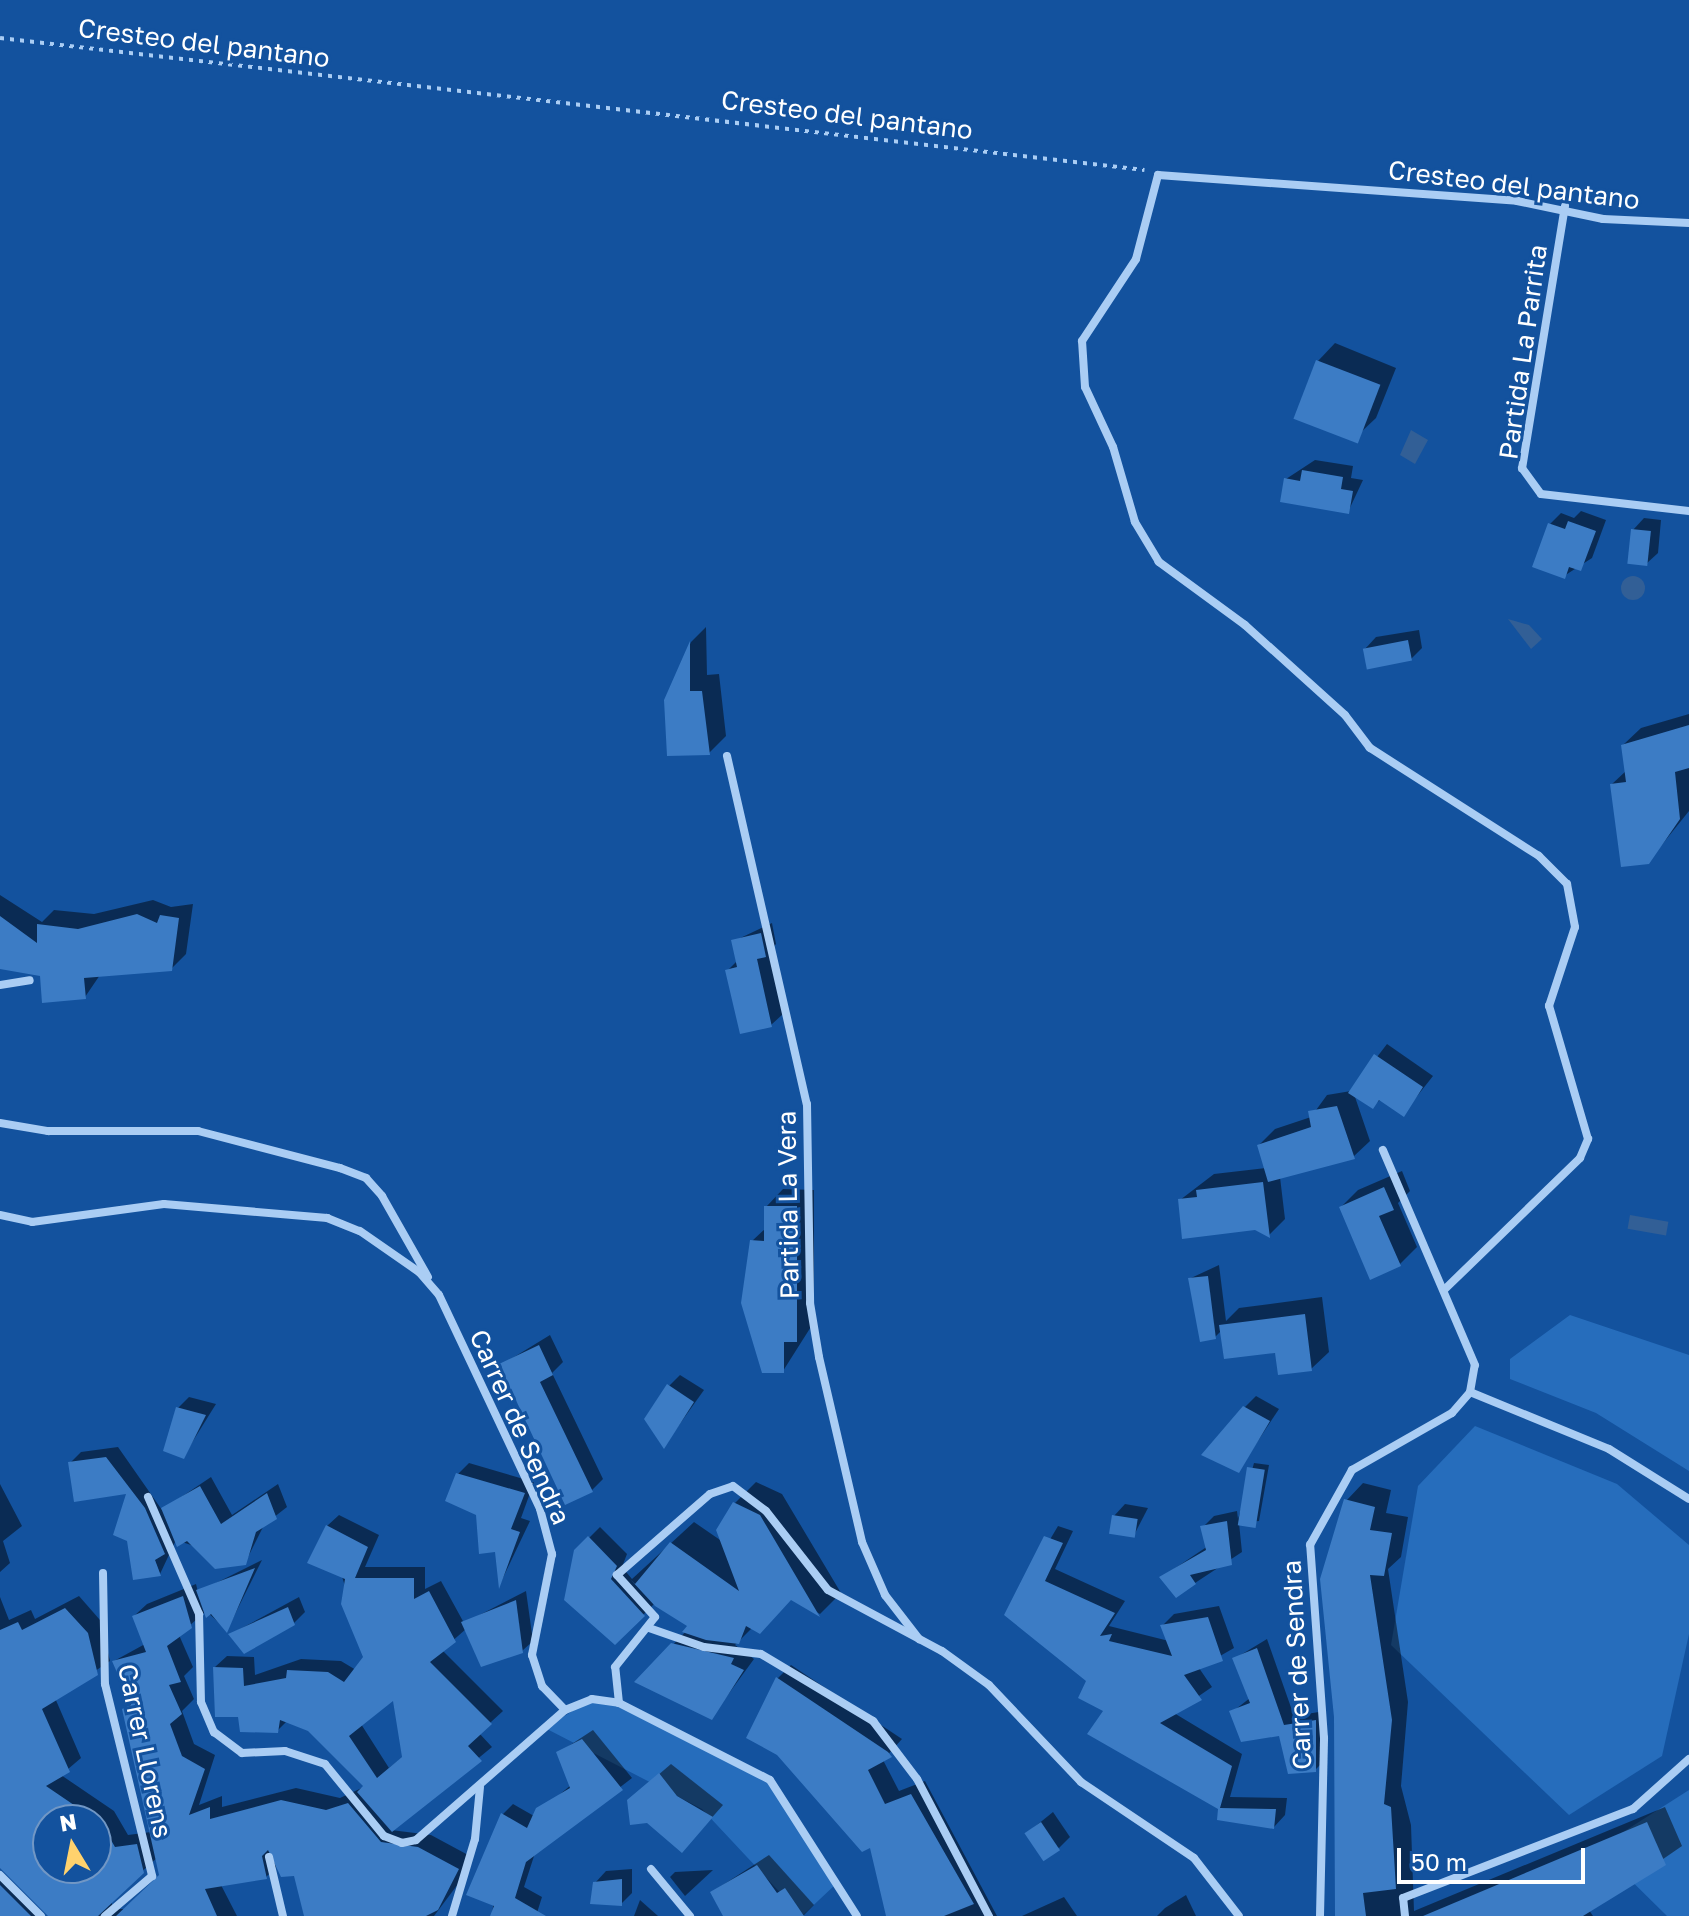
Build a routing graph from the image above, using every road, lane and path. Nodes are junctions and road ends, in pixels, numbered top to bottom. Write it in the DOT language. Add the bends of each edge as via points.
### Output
graph roads {
  1 [pos="0,38"];
  2 [pos="1158,175"];
  3 [pos="1565,206"];
  4 [pos="1689,223"];
  5 [pos="1689,511"];
  6 [pos="727,756"];
  7 [pos="30,980"];
  8 [pos="0,985"];
  9 [pos="0,1123"];
  10 [pos="1383,1150"];
  11 [pos="0,1215"];
  12 [pos="1445,1289"];
  13 [pos="439,1295"];
  14 [pos="1470,1392"];
  15 [pos="148,1497"];
  16 [pos="1689,1499"];
  17 [pos="103,1573"];
  18 [pos="649,1628"];
  19 [pos="920,1640"];
  20 [pos="619,1703"];
  21 [pos="565,1710"];
  22 [pos="1689,1759"];
  23 [pos="480,1787"];
  24 [pos="269,1857"];
  25 [pos="651,1869"];
  26 [pos="0,1875"];
  27 [pos="41,1916"];
  28 [pos="105,1916"];
  29 [pos="283,1916"];
  30 [pos="452,1916"];
  31 [pos="690,1916"];
  32 [pos="857,1916"];
  33 [pos="989,1916"];
  34 [pos="1239,1916"];
  35 [pos="1320,1916"];
  36 [pos="1405,1916"];
  1 -- 2 [label="path, Cresteo del pantano" via="1129,164"];
  2 -- 3 [label="street, Cresteo del pantano"];
  2 -- 12 [label="street" via="1136,259 1082,341 1085,387 1135,522 1159,562 1245,625 1370,748 1539,856 1567,884 1575,927 1549,1006 1588,1139 1580,1158"];
  3 -- 4 [label="street, Cresteo del pantano" via="1603,219"];
  3 -- 5 [label="street, Partida La Parrita" via="1522,468 1541,494"];
  6 -- 19 [label="street, Partida La Vera" via="807,1104 816,1343 862,1542 885,1595"];
  7 -- 8 [label="street"];
  9 -- 13 [label="street, Carrer de Sendra" via="48,1131 198,1131 366,1178 382,1196"];
  10 -- 12 [label="street"];
  11 -- 13 [label="street, Carrer de Sendra" via="32,1222 164,1204 327,1218 399,1255"];
  12 -- 14 [label="street" via="1471,1347"];
  13 -- 21 [label="street, Carrer de Sendra" via="548,1533 551,1575 532,1655 542,1686"];
  14 -- 16 [label="street" via="1609,1449"];
  14 -- 35 [label="street, Carrer de Sendra" via="1431,1430 1352,1470 1310,1545 1324,1738"];
  15 -- 23 [label="street" via="191,1584 201,1702 229,1746 325,1764 384,1836 402,1843 416,1840"];
  17 -- 28 [label="street, Carrer Llorens" via="105,1684 152,1876"];
  18 -- 19 [label="street" via="653,1610 617,1575 710,1494 733,1486 766,1511 828,1590"];
  18 -- 20 [label="street" via="615,1667"];
  18 -- 33 [label="street" via="704,1647 761,1654 873,1721 917,1779"];
  19 -- 34 [label="street" via="989,1685 1091,1790 1194,1858"];
  20 -- 21 [label="street" via="592,1699"];
  20 -- 32 [label="street" via="770,1780"];
  21 -- 23 [label="street"];
  22 -- 36 [label="street" via="1633,1809 1403,1898"];
  23 -- 30 [label="street" via="475,1839"];
  24 -- 29 [label="street"];
  25 -- 31 [label="street"];
  26 -- 27 [label="street"];
}
